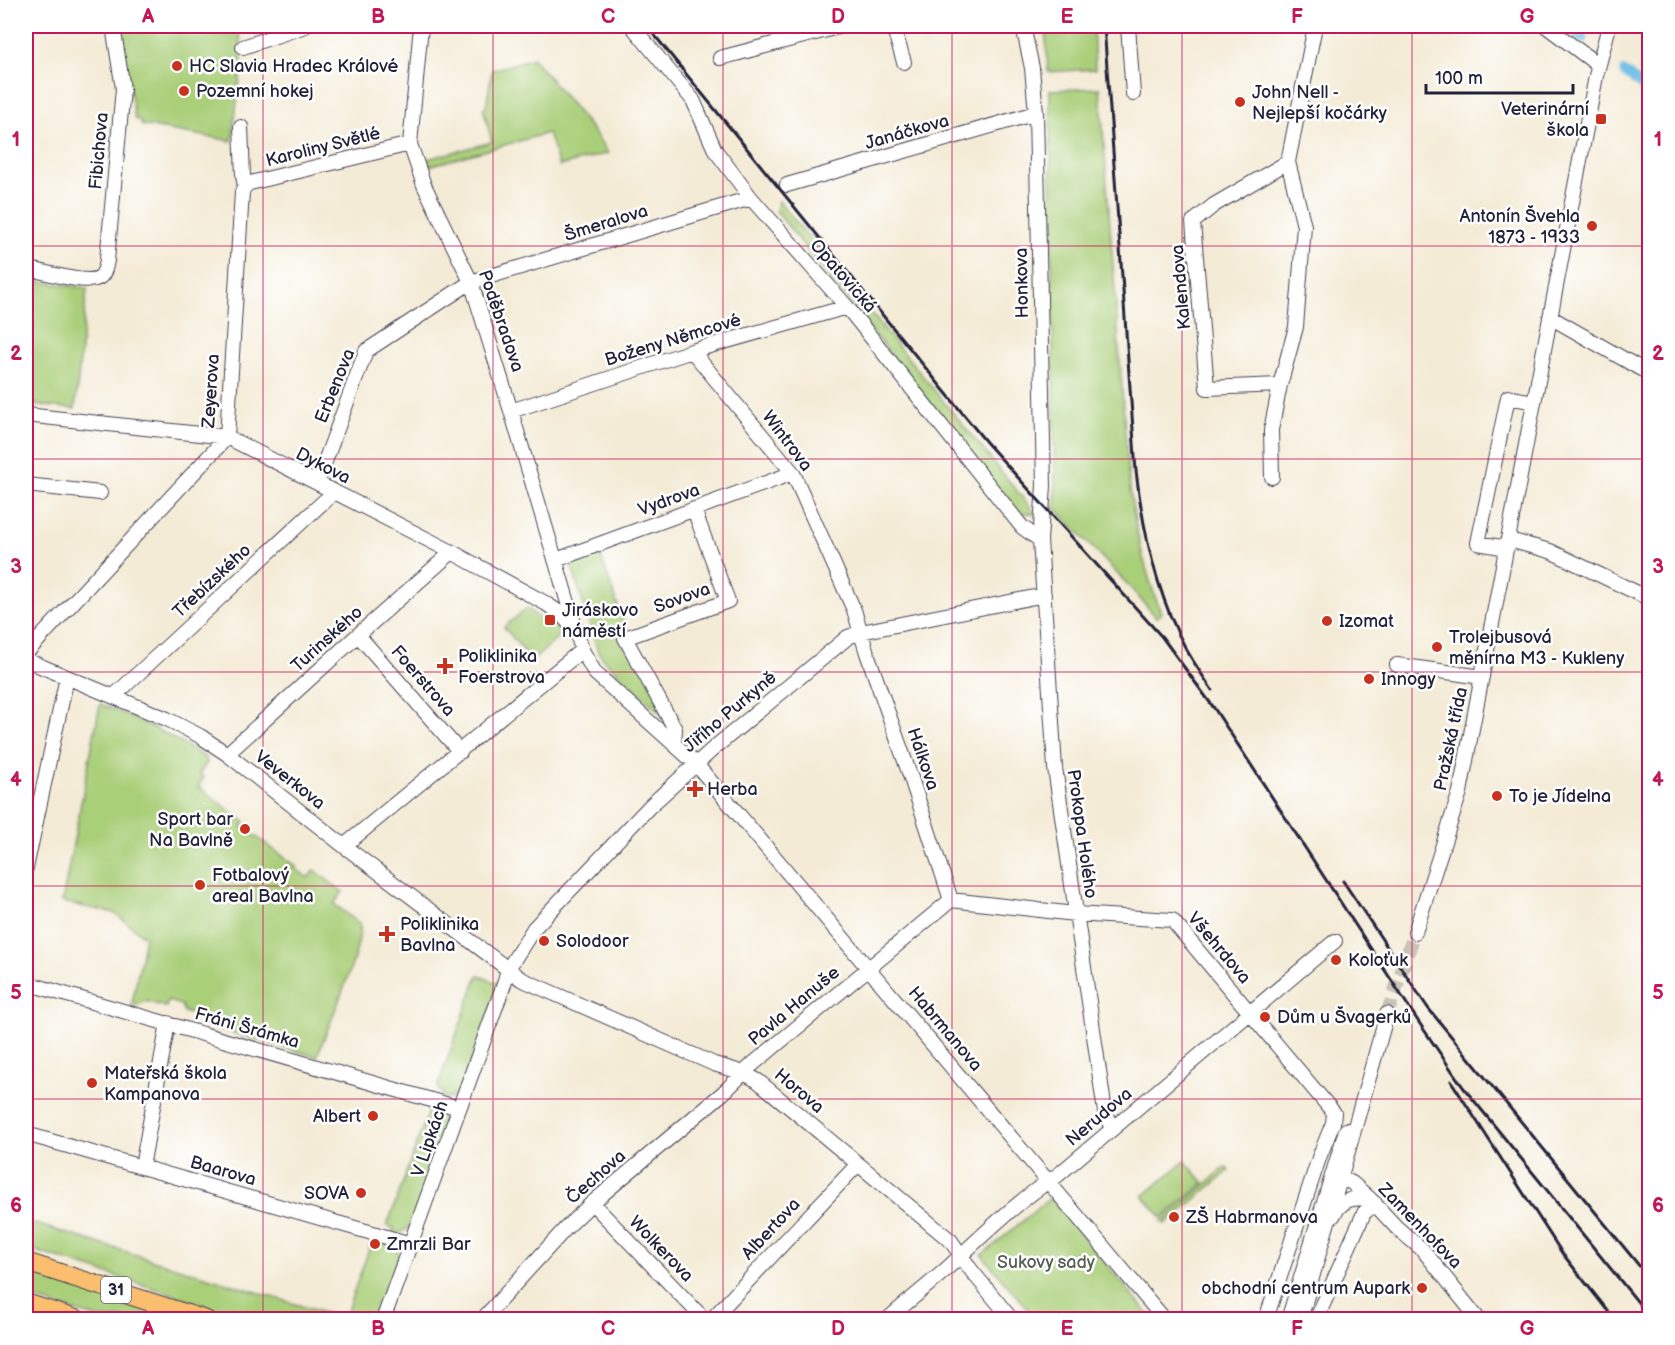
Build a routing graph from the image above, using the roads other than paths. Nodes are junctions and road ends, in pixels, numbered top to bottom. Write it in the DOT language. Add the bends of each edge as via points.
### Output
graph roads {
  1 [pos="113,26"];
  2 [pos="305,26"];
  3 [pos="632,26"];
  4 [pos="842,26"];
  5 [pos="893,26"];
  6 [pos="1023,26"];
  7 [pos="1128,26"];
  8 [pos="1315,26"];
  9 [pos="1546,26"];
  10 [pos="1609,26"];
  11 [pos="418,28"];
  12 [pos="243,47"];
  13 [pos="720,58"];
  14 [pos="904,62"];
  15 [pos="1598,65"];
  16 [pos="1132,94"];
  17 [pos="1036,113"];
  18 [pos="241,127"];
  19 [pos="410,144"];
  20 [pos="1288,162"];
  21 [pos="787,185"];
  22 [pos="245,186"];
  23 [pos="751,198"];
  24 [pos="26,268"];
  25 [pos="471,282"];
  26 [pos="847,307"];
  27 [pos="1550,317"];
  28 [pos="692,351"];
  29 [pos="1650,374"];
  30 [pos="1280,385"];
  31 [pos="1534,402"];
  32 [pos="512,411"];
  33 [pos="26,415"];
  34 [pos="227,437"];
  35 [pos="793,473"];
  36 [pos="1272,477"];
  37 [pos="317,483"];
  38 [pos="26,485"];
  39 [pos="334,492"];
  40 [pos="100,493"];
  41 [pos="694,510"];
  42 [pos="1040,540"];
  43 [pos="1508,544"];
  44 [pos="452,552"];
  45 [pos="556,560"];
  46 [pos="1044,595"];
  47 [pos="1650,599"];
  48 [pos="576,630"];
  49 [pos="861,632"];
  50 [pos="358,635"];
  51 [pos="582,650"];
  52 [pos="26,653"];
  53 [pos="26,660"];
  54 [pos="1397,665"];
  55 [pos="67,677"];
  56 [pos="1482,677"];
  57 [pos="114,696"];
  58 [pos="674,744"];
  59 [pos="460,752"];
  60 [pos="228,754"];
  61 [pos="696,764"];
  62 [pos="29,832"];
  63 [pos="344,846"];
  64 [pos="26,868"];
  65 [pos="951,900"];
  66 [pos="1075,914"];
  67 [pos="1415,932"];
  68 [pos="1335,941"];
  69 [pos="869,968"];
  70 [pos="508,969"];
  71 [pos="26,983"];
  72 [pos="1250,1013"];
  73 [pos="1387,1014"];
  74 [pos="168,1023"];
  75 [pos="744,1073"];
  76 [pos="1369,1075"];
  77 [pos="459,1108"];
  78 [pos="1113,1128"];
  79 [pos="26,1134"];
  80 [pos="858,1164"];
  81 [pos="142,1167"];
  82 [pos="1341,1178"];
  83 [pos="1049,1180"];
  84 [pos="1326,1190"];
  85 [pos="1373,1201"];
  86 [pos="592,1203"];
  87 [pos="1325,1233"];
  88 [pos="411,1244"];
  89 [pos="961,1255"];
  90 [pos="26,1262"];
  91 [pos="26,1303"];
  92 [pos="1267,1318"];
  93 [pos="80,1320"];
  94 [pos="206,1320"];
  95 [pos="383,1320"];
  96 [pos="482,1320"];
  97 [pos="705,1320"];
  98 [pos="711,1320"];
  99 [pos="886,1320"];
  100 [pos="1012,1320"];
  101 [pos="1165,1320"];
  102 [pos="1288,1320"];
  103 [pos="1300,1320"];
  104 [pos="1316,1320"];
  105 [pos="1479,1320"];
  1 -- 24 [label="street, Fibichova" via="123,89 104,272 99,278 86,281"];
  2 -- 12 [label="street"];
  3 -- 23 [label="street, Opatovická" via="693,100 715,150"];
  4 -- 13 [label="street"];
  5 -- 14 [label="street"];
  6 -- 17 [label="street, Honkova"];
  7 -- 16 [label="street"];
  8 -- 20 [label="street"];
  9 -- 15 [label="street"];
  10 -- 15 [label="street, Pražská třída"];
  11 -- 19 [label="street, Poděbradova"];
  15 -- 27 [label="street, Pražská třída"];
  17 -- 21 [label="street, Janáčkova"];
  17 -- 42 [label="street, Honkova" via="1044,486"];
  18 -- 22 [label="street, Zeyerova"];
  19 -- 22 [label="street, Karoliny Světlé"];
  19 -- 25 [label="street, Poděbradova" via="424,185"];
  20 -- 30 [label="street" via="1304,226 1296,327"];
  20 -- 30 [label="street, Kalendova" via="1214,205 1193,222 1207,388"];
  22 -- 34 [label="street, Zeyerova"];
  23 -- 25 [label="street, Šmeralova"];
  23 -- 26 [label="street, Opatovická"];
  25 -- 32 [label="street, Poděbradova"];
  25 -- 37 [label="street, Erbenova" via="366,351"];
  26 -- 28 [label="street, Boženy Němcové"];
  26 -- 42 [label="street, Opatovická" via="1022,527"];
  27 -- 29 [label="street"];
  27 -- 31 [label="street, Pražská třída"];
  28 -- 32 [label="street, Boženy Němcové"];
  28 -- 35 [label="street, Wintrova"];
  30 -- 36 [label="street" via="1271,430"];
  31 -- 43 [label="street, Pražská třída"];
  31 -- 43 [label="street" via="1508,397 1478,543"];
  32 -- 45 [label="street, Poděbradova"];
  33 -- 34 [label="street, Dykova"];
  34 -- 37 [label="street, Dykova"];
  34 -- 52 [label="street, Zeyerova"];
  35 -- 41 [label="street, Vydrova"];
  35 -- 49 [label="street, Wintrova"];
  37 -- 39 [label="street, Dykova"];
  38 -- 40 [label="street"];
  39 -- 44 [label="street, Dykova"];
  39 -- 57 [label="street, Třebízského"];
  41 -- 45 [label="street, Vydrova"];
  41 -- 58 [label="street, Sovova" via="728,601 625,638 675,729"];
  42 -- 46 [label="street, Prokopa Holého"];
  43 -- 47 [label="street" via="1550,551"];
  43 -- 56 [label="street, Pražská třída"];
  44 -- 48 [label="street, Dykova" via="545,603"];
  44 -- 50 [label="street, Turinského"];
  45 -- 48 [label="street, Poděbradova"];
  46 -- 49 [label="street, Jiřího Purkyně"];
  46 -- 66 [label="street, Prokopa Holého" via="1055,768"];
  48 -- 51 [label="street"];
  49 -- 61 [label="street, Jiřího Purkyně" via="848,637"];
  49 -- 65 [label="street, Hálkova"];
  50 -- 59 [label="street, Foerstrova"];
  50 -- 60 [label="street, Turinského"];
  51 -- 58 [label="street" via="595,673"];
  51 -- 59 [label="street"];
  53 -- 55 [label="street, Veverkova"];
  54 -- 56 [label="street"];
  55 -- 57 [label="street, Veverkova"];
  55 -- 62 [label="street"];
  56 -- 67 [label="street, Pražská třída" via="1460,792"];
  57 -- 60 [label="street, Veverkova" via="167,719"];
  58 -- 61 [label="street"];
  59 -- 63 [label="street"];
  60 -- 63 [label="street, Veverkova"];
  61 -- 69 [label="street, Habrmanova"];
  61 -- 70 [label="street, Jiřího Purkyně" via="650,806 534,928"];
  62 -- 64 [label="street"];
  63 -- 70 [label="street, Veverkova"];
  65 -- 66 [label="street, Všehrdova"];
  65 -- 69 [label="street"];
  66 -- 72 [label="street, Všehrdova" via="1172,920"];
  66 -- 78 [label="street, Prokopa Holého" via="1105,1112"];
  68 -- 72 [label="street, Nerudova"];
  69 -- 75 [label="street, Pavla Hanuše"];
  69 -- 83 [label="street, Habrmanova"];
  70 -- 75 [label="street, Horova" via="521,979 692,1055"];
  70 -- 77 [label="street, V Lipkách"];
  71 -- 74 [label="street, Fráni Šrámka"];
  72 -- 78 [label="street, Nerudova"];
  72 -- 92 [label="street, Všehrdova" via="1334,1113"];
  73 -- 76 [label="street"];
  74 -- 77 [label="street, Fráni Šrámka"];
  74 -- 81 [label="street"];
  75 -- 80 [label="street, Horova"];
  75 -- 86 [label="street, Čechova"];
  76 -- 82 [label="street"];
  76 -- 84 [label="street"];
  77 -- 88 [label="street, V Lipkách"];
  78 -- 83 [label="street, Nerudova"];
  79 -- 81 [label="street, Baarova"];
  80 -- 89 [label="street, Horova" via="951,1241"];
  80 -- 98 [label="street, Albertova"];
  81 -- 88 [label="street, Baarova"];
  82 -- 84 [label="street"];
  82 -- 85 [label="street, Zamenhofova"];
  82 -- 87 [label="street"];
  83 -- 89 [label="street, Nerudova"];
  83 -- 101 [label="street, Habrmanova"];
  84 -- 102 [label="street"];
  85 -- 87 [label="street" via="1357,1198 1343,1202"];
  85 -- 104 [label="street"];
  85 -- 105 [label="street, Zamenhofova" via="1427,1255"];
  86 -- 96 [label="street, Čechova"];
  86 -- 97 [label="street, Wolkerova"];
  87 -- 103 [label="street"];
  88 -- 95 [label="street, V Lipkách"];
  89 -- 99 [label="street, Nerudova"];
  89 -- 100 [label="street, Horova"];
  90 -- 94 [label="main road, 31"];
  91 -- 93 [label="main road"];
}
